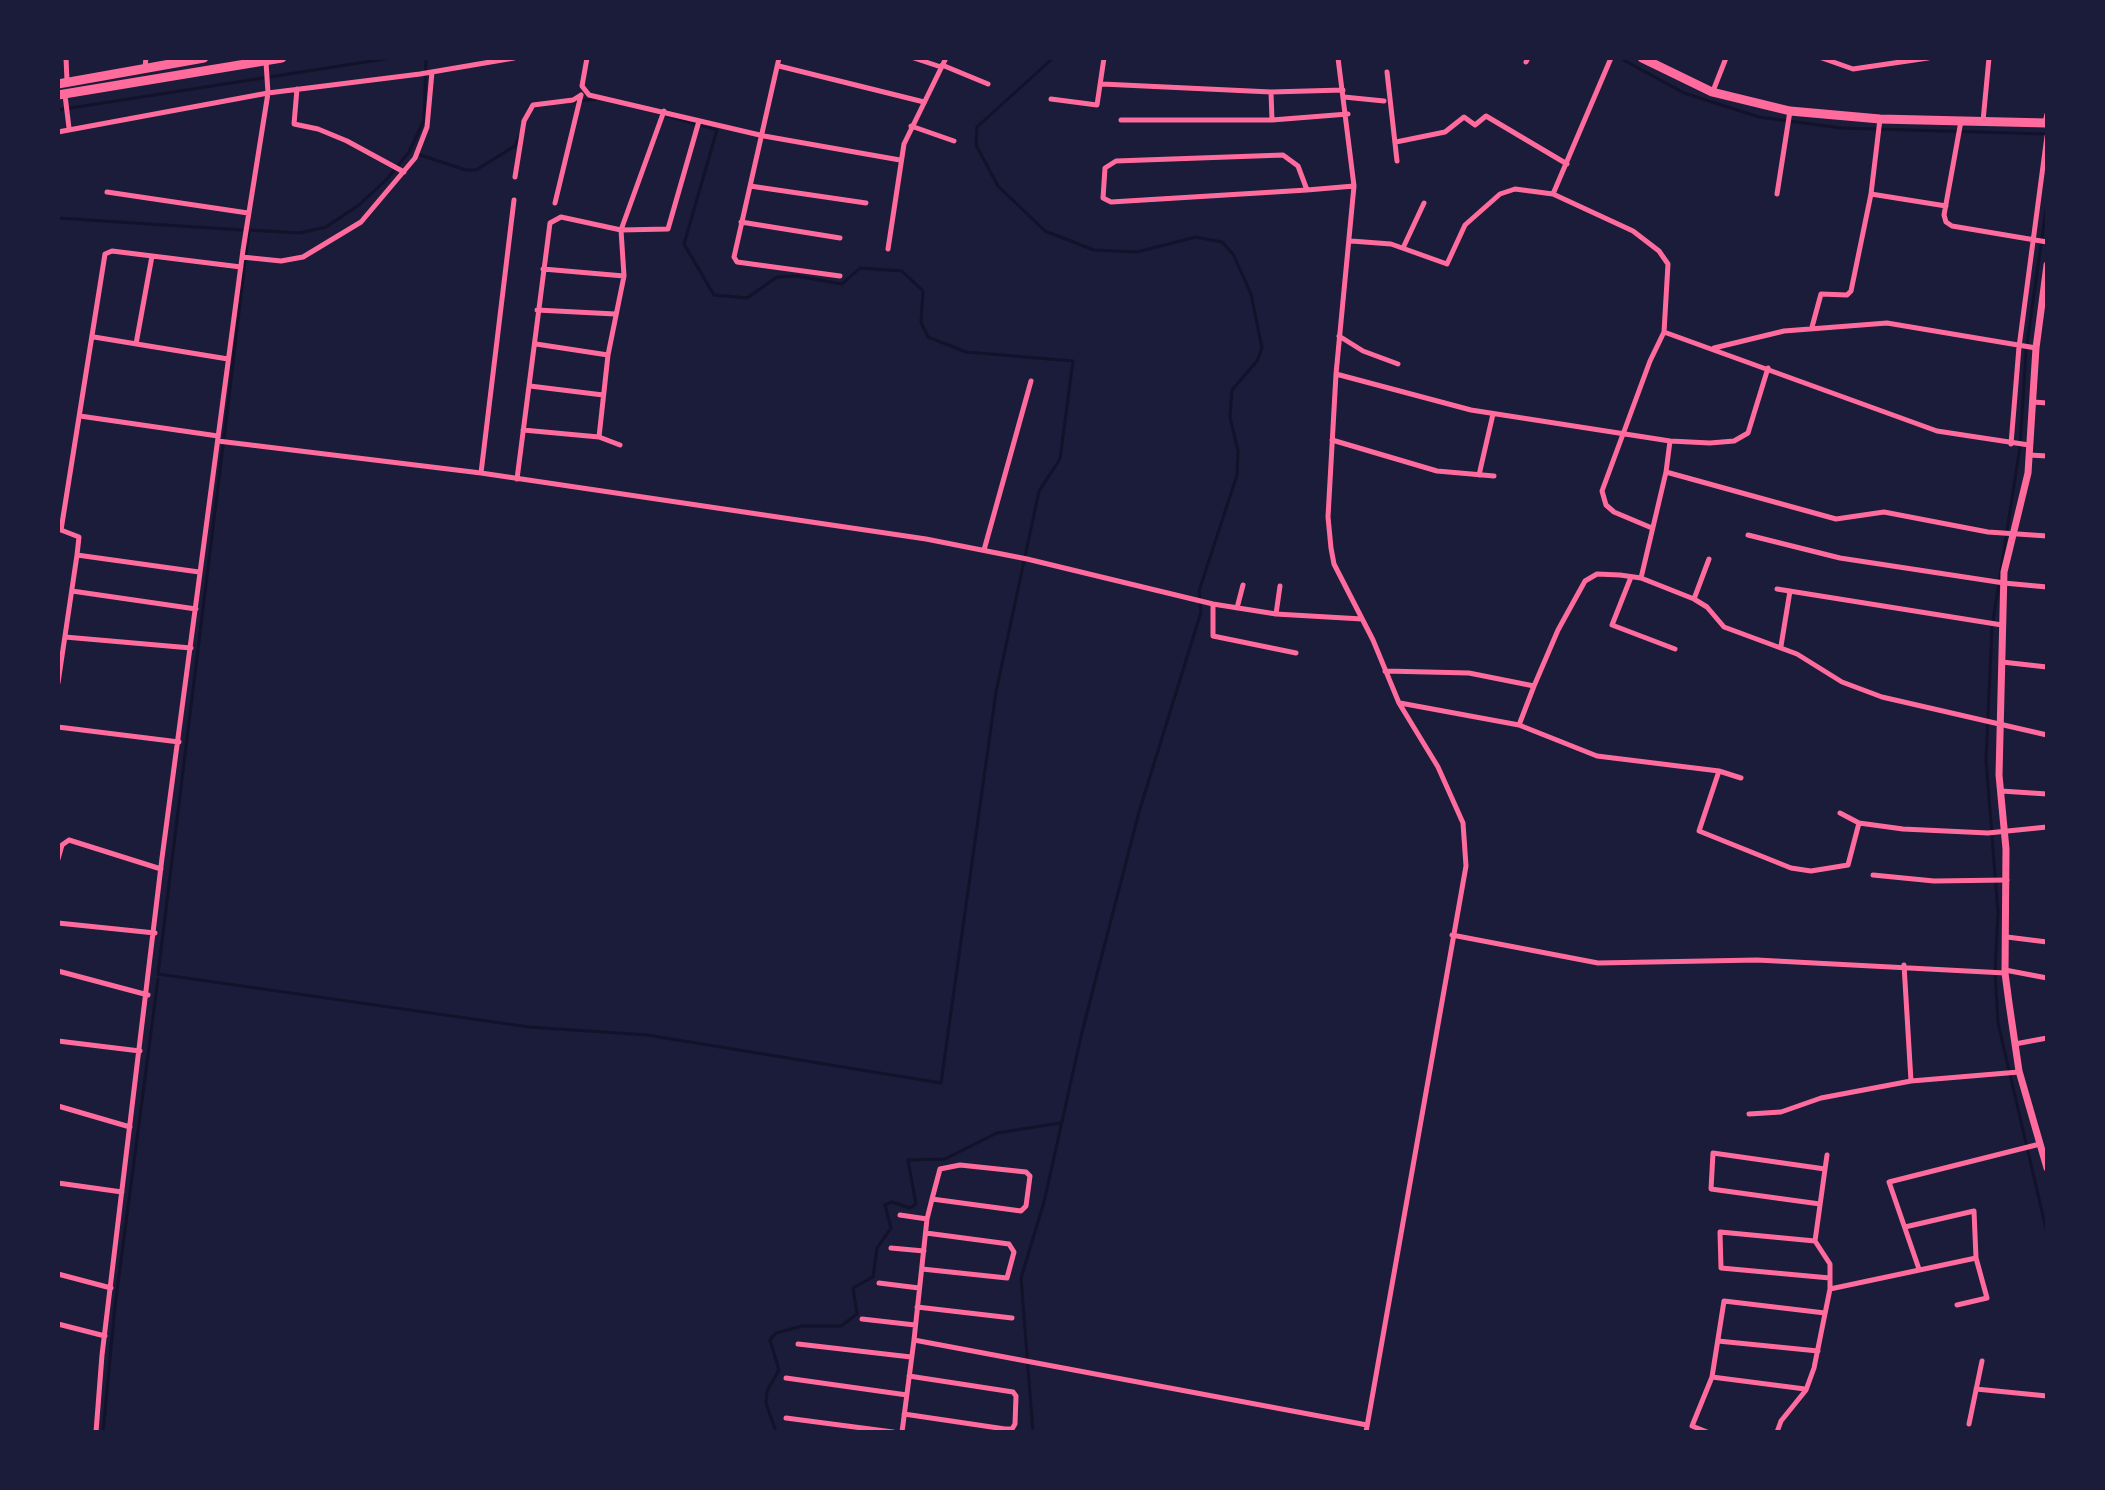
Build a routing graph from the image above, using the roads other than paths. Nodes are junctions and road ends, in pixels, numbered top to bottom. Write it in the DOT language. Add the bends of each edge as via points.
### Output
graph roads {
  1 [pos="66,58"];
  2 [pos="204,58"];
  3 [pos="282,58"];
  4 [pos="514,58"];
  5 [pos="587,58"];
  6 [pos="779,58"];
  7 [pos="914,58"];
  8 [pos="946,58"];
  9 [pos="1104,58"];
  10 [pos="1338,58"];
  11 [pos="1642,58"];
  12 [pos="1726,58"];
  13 [pos="1822,58"];
  14 [pos="1928,58"];
  15 [pos="1989,58"];
  16 [pos="1611,59"];
  17 [pos="145,62"];
  18 [pos="266,65"];
  19 [pos="779,66"];
  20 [pos="942,66"];
  21 [pos="431,72"];
  22 [pos="1387,72"];
  23 [pos="62,83"];
  24 [pos="988,84"];
  25 [pos="1102,84"];
  26 [pos="582,86"];
  27 [pos="297,89"];
  28 [pos="268,90"];
  29 [pos="1271,92"];
  30 [pos="1712,92"];
  31 [pos="1344,94"];
  32 [pos="581,95"];
  33 [pos="63,96"];
  34 [pos="1051,99"];
  35 [pos="1384,101"];
  36 [pos="924,102"];
  37 [pos="664,111"];
  38 [pos="1790,113"];
  39 [pos="1348,114"];
  40 [pos="1121,120"];
  41 [pos="1272,120"];
  42 [pos="2046,120"];
  43 [pos="699,121"];
  44 [pos="1983,121"];
  45 [pos="1880,122"];
  46 [pos="1961,122"];
  47 [pos="69,126"];
  48 [pos="911,126"];
  49 [pos="58,132"];
  50 [pos="764,136"];
  51 [pos="2047,138"];
  52 [pos="954,141"];
  53 [pos="1396,142"];
  54 [pos="900,160"];
  55 [pos="1397,161"];
  56 [pos="1567,164"];
  57 [pos="402,171"];
  58 [pos="515,177"];
  59 [pos="750,186"];
  60 [pos="1354,186"];
  61 [pos="1307,190"];
  62 [pos="107,192"];
  63 [pos="1553,194"];
  64 [pos="1777,194"];
  65 [pos="1871,194"];
  66 [pos="514,200"];
  67 [pos="555,203"];
  68 [pos="866,203"];
  69 [pos="1424,203"];
  70 [pos="1946,206"];
  71 [pos="248,213"];
  72 [pos="741,222"];
  73 [pos="621,230"];
  74 [pos="840,238"];
  75 [pos="1351,241"];
  76 [pos="2042,241"];
  77 [pos="1403,248"];
  78 [pos="888,249"];
  79 [pos="152,256"];
  80 [pos="242,257"];
  81 [pos="2047,265"];
  82 [pos="241,267"];
  83 [pos="543,269"];
  84 [pos="624,276"];
  85 [pos="840,276"];
  86 [pos="2044,309"];
  87 [pos="537,310"];
  88 [pos="615,314"];
  89 [pos="1812,327"];
  90 [pos="1664,332"];
  91 [pos="1339,336"];
  92 [pos="94,337"];
  93 [pos="136,344"];
  94 [pos="536,344"];
  95 [pos="1713,348"];
  96 [pos="2027,348"];
  97 [pos="608,355"];
  98 [pos="228,359"];
  99 [pos="1398,364"];
  100 [pos="1768,368"];
  101 [pos="1336,374"];
  102 [pos="1031,381"];
  103 [pos="530,386"];
  104 [pos="603,395"];
  105 [pos="2032,402"];
  106 [pos="2047,403"];
  107 [pos="1493,414"];
  108 [pos="80,416"];
  109 [pos="523,430"];
  110 [pos="1624,433"];
  111 [pos="599,437"];
  112 [pos="218,439"];
  113 [pos="1332,440"];
  114 [pos="1670,441"];
  115 [pos="2020,444"];
  116 [pos="620,445"];
  117 [pos="2029,455"];
  118 [pos="2047,456"];
  119 [pos="1666,472"];
  120 [pos="481,473"];
  121 [pos="1479,475"];
  122 [pos="1494,476"];
  123 [pos="517,479"];
  124 [pos="1652,528"];
  125 [pos="60,530"];
  126 [pos="2011,533"];
  127 [pos="1748,535"];
  128 [pos="2047,536"];
  129 [pos="984,550"];
  130 [pos="77,555"];
  131 [pos="1709,559"];
  132 [pos="199,572"];
  133 [pos="1631,577"];
  134 [pos="1641,578"];
  135 [pos="2004,583"];
  136 [pos="1243,585"];
  137 [pos="1280,586"];
  138 [pos="2047,587"];
  139 [pos="1777,589"];
  140 [pos="72,591"];
  141 [pos="1790,591"];
  142 [pos="1694,599"];
  143 [pos="1213,604"];
  144 [pos="1237,608"];
  145 [pos="196,609"];
  146 [pos="1276,614"];
  147 [pos="1362,619"];
  148 [pos="2001,625"];
  149 [pos="65,637"];
  150 [pos="1781,646"];
  151 [pos="191,648"];
  152 [pos="1675,649"];
  153 [pos="1296,653"];
  154 [pos="2001,662"];
  155 [pos="2047,667"];
  156 [pos="1385,671"];
  157 [pos="58,683"];
  158 [pos="1534,686"];
  159 [pos="1399,703"];
  160 [pos="1999,724"];
  161 [pos="1519,725"];
  162 [pos="58,727"];
  163 [pos="2047,735"];
  164 [pos="179,742"];
  165 [pos="1719,771"];
  166 [pos="1741,778"];
  167 [pos="2000,791"];
  168 [pos="2047,794"];
  169 [pos="1840,813"];
  170 [pos="1859,823"];
  171 [pos="2047,827"];
  172 [pos="2001,832"];
  173 [pos="58,859"];
  174 [pos="161,869"];
  175 [pos="1873,875"];
  176 [pos="2004,880"];
  177 [pos="58,923"];
  178 [pos="155,933"];
  179 [pos="1452,935"];
  180 [pos="2007,937"];
  181 [pos="2047,942"];
  182 [pos="1904,965"];
  183 [pos="58,971"];
  184 [pos="2003,972"];
  185 [pos="2047,978"];
  186 [pos="148,995"];
  187 [pos="2047,1038"];
  188 [pos="58,1041"];
  189 [pos="2014,1044"];
  190 [pos="140,1051"];
  191 [pos="2019,1072"];
  192 [pos="1911,1081"];
  193 [pos="58,1106"];
  194 [pos="1749,1114"];
  195 [pos="130,1127"];
  196 [pos="2047,1132"];
  197 [pos="2037,1133"];
  198 [pos="2040,1144"];
  199 [pos="1827,1155"];
  200 [pos="2047,1168"];
  201 [pos="1825,1169"];
  202 [pos="58,1183"];
  203 [pos="122,1192"];
  204 [pos="932,1199"];
  205 [pos="1820,1204"];
  206 [pos="900,1215"];
  207 [pos="927,1219"];
  208 [pos="1905,1227"];
  209 [pos="926,1233"];
  210 [pos="1815,1241"];
  211 [pos="891,1248"];
  212 [pos="924,1251"];
  213 [pos="1976,1258"];
  214 [pos="921,1269"];
  215 [pos="1919,1269"];
  216 [pos="58,1274"];
  217 [pos="1830,1278"];
  218 [pos="879,1283"];
  219 [pos="111,1288"];
  220 [pos="919,1288"];
  221 [pos="1830,1289"];
  222 [pos="1957,1305"];
  223 [pos="917,1307"];
  224 [pos="1825,1313"];
  225 [pos="1012,1318"];
  226 [pos="862,1319"];
  227 [pos="58,1324"];
  228 [pos="915,1325"];
  229 [pos="105,1336"];
  230 [pos="914,1340"];
  231 [pos="1718,1341"];
  232 [pos="798,1344"];
  233 [pos="1818,1351"];
  234 [pos="911,1357"];
  235 [pos="1982,1361"];
  236 [pos="909,1376"];
  237 [pos="1712,1377"];
  238 [pos="786,1378"];
  239 [pos="1976,1389"];
  240 [pos="1806,1390"];
  241 [pos="907,1395"];
  242 [pos="2047,1396"];
  243 [pos="904,1414"];
  244 [pos="786,1418"];
  245 [pos="1969,1424"];
  246 [pos="1366,1429"];
  247 [pos="96,1432"];
  248 [pos="893,1432"];
  249 [pos="902,1432"];
  250 [pos="1707,1432"];
  251 [pos="1777,1432"];
  1 -- 23 [label="street"];
  2 -- 17 [label="highway"];
  3 -- 18 [label="highway"];
  4 -- 21 [label="street"];
  5 -- 26 [label="street"];
  6 -- 19 [label="street"];
  7 -- 20 [label="street"];
  8 -- 20 [label="street"];
  9 -- 25 [label="street"];
  10 -- 31 [label="street"];
  11 -- 30 [label="highway"];
  12 -- 30 [label="street"];
  13 -- 14 [label="street" via="1853,69"];
  15 -- 44 [label="street"];
  16 -- 56 [label="street"];
  17 -- 23 [label="highway"];
  18 -- 28 [label="street"];
  18 -- 33 [label="highway"];
  19 -- 36 [label="street"];
  19 -- 50 [label="street"];
  20 -- 24 [label="street"];
  20 -- 36 [label="street"];
  21 -- 27 [label="street"];
  21 -- 57 [label="street" via="427,127 415,158"];
  22 -- 53 [label="street"];
  23 -- 33 [label="street"];
  25 -- 29 [label="street"];
  25 -- 34 [label="street" via="1096,106"];
  26 -- 32 [label="street"];
  26 -- 37 [label="street" via="589,95"];
  27 -- 28 [label="street"];
  27 -- 57 [label="street" via="294,124 318,129"];
  28 -- 47 [label="street"];
  28 -- 71 [label="street"];
  29 -- 31 [label="street"];
  29 -- 41 [label="street"];
  30 -- 38 [label="highway"];
  31 -- 35 [label="street"];
  31 -- 39 [label="street"];
  32 -- 58 [label="street" via="533,105 524,121"];
  32 -- 67 [label="street"];
  33 -- 47 [label="street"];
  36 -- 48 [label="street"];
  37 -- 43 [label="street"];
  37 -- 73 [label="street"];
  38 -- 45 [label="highway"];
  38 -- 64 [label="street"];
  39 -- 41 [label="street"];
  39 -- 60 [label="street"];
  40 -- 41 [label="street"];
  42 -- 44 [label="highway"];
  43 -- 50 [label="street"];
  43 -- 73 [label="street" via="672,225 661,231"];
  44 -- 46 [label="highway"];
  45 -- 46 [label="highway"];
  45 -- 65 [label="street"];
  46 -- 70 [label="street"];
  47 -- 49 [label="street"];
  48 -- 52 [label="street"];
  48 -- 54 [label="street"];
  50 -- 54 [label="street"];
  50 -- 59 [label="street"];
  51 -- 76 [label="street"];
  53 -- 55 [label="street"];
  53 -- 56 [label="street" via="1445,132 1464,116 1475,125 1486,116"];
  54 -- 78 [label="street"];
  56 -- 63 [label="street"];
  57 -- 80 [label="street" via="361,222 337,240 281,261"];
  59 -- 68 [label="street"];
  59 -- 72 [label="street"];
  60 -- 61 [label="street"];
  60 -- 75 [label="street"];
  61 -- 61 [label="street" via="1111,202 1103,198 1105,168 1116,161 1283,155 1298,166"];
  62 -- 71 [label="street"];
  63 -- 77 [label="street" via="1515,189 1500,194 1465,225 1447,264"];
  63 -- 90 [label="street" via="1633,231 1659,251 1668,264"];
  65 -- 70 [label="street"];
  65 -- 89 [label="street" via="1851,291 1821,294"];
  66 -- 120 [label="street"];
  69 -- 77 [label="street"];
  70 -- 76 [label="street" via="1945,219 1952,226"];
  71 -- 80 [label="street"];
  72 -- 74 [label="street"];
  72 -- 85 [label="street" via="737,262"];
  73 -- 83 [label="street" via="561,217 553,220"];
  73 -- 84 [label="street"];
  75 -- 77 [label="street"];
  75 -- 91 [label="street"];
  76 -- 96 [label="street"];
  79 -- 82 [label="street"];
  79 -- 92 [label="street" via="105,254"];
  79 -- 93 [label="street"];
  80 -- 82 [label="street"];
  81 -- 86 [label="street"];
  82 -- 98 [label="street"];
  83 -- 84 [label="street"];
  83 -- 87 [label="street"];
  84 -- 88 [label="street"];
  86 -- 96 [label="street"];
  87 -- 88 [label="street"];
  87 -- 94 [label="street"];
  88 -- 97 [label="street"];
  89 -- 95 [label="street"];
  89 -- 96 [label="street" via="1887,323"];
  90 -- 95 [label="street"];
  90 -- 110 [label="street"];
  91 -- 99 [label="street"];
  91 -- 101 [label="street"];
  92 -- 93 [label="street"];
  92 -- 108 [label="street"];
  93 -- 98 [label="street"];
  94 -- 97 [label="street"];
  94 -- 103 [label="street"];
  95 -- 100 [label="street"];
  96 -- 105 [label="street"];
  96 -- 115 [label="street"];
  97 -- 104 [label="street"];
  98 -- 112 [label="street"];
  100 -- 114 [label="street" via="1744,437 1710,443"];
  100 -- 115 [label="street" via="1937,431"];
  101 -- 107 [label="street"];
  101 -- 113 [label="street"];
  102 -- 129 [label="street"];
  103 -- 104 [label="street"];
  103 -- 109 [label="street"];
  104 -- 111 [label="street"];
  105 -- 106 [label="street"];
  105 -- 115 [label="street"];
  107 -- 110 [label="street"];
  107 -- 121 [label="street"];
  108 -- 112 [label="street"];
  108 -- 125 [label="street"];
  109 -- 111 [label="street"];
  109 -- 123 [label="street"];
  110 -- 114 [label="street"];
  110 -- 124 [label="street" via="1603,498 1614,512"];
  111 -- 116 [label="street"];
  112 -- 120 [label="street"];
  112 -- 132 [label="street"];
  113 -- 121 [label="street" via="1437,471"];
  113 -- 147 [label="street" via="1331,548"];
  114 -- 119 [label="street"];
  115 -- 117 [label="street"];
  117 -- 118 [label="street"];
  117 -- 126 [label="street"];
  119 -- 124 [label="street"];
  119 -- 126 [label="street" via="1836,519 1884,512"];
  120 -- 123 [label="street"];
  121 -- 122 [label="street"];
  123 -- 129 [label="street"];
  124 -- 134 [label="street"];
  125 -- 130 [label="street" via="79,537"];
  126 -- 128 [label="street"];
  126 -- 135 [label="street"];
  127 -- 135 [label="street" via="1840,558"];
  129 -- 143 [label="street"];
  130 -- 132 [label="street"];
  130 -- 140 [label="street"];
  131 -- 142 [label="street"];
  132 -- 145 [label="street"];
  133 -- 134 [label="street"];
  133 -- 152 [label="street" via="1612,625"];
  133 -- 158 [label="street" via="1597,574 1585,581"];
  134 -- 142 [label="street"];
  135 -- 138 [label="street"];
  135 -- 148 [label="street"];
  136 -- 144 [label="street"];
  137 -- 146 [label="street"];
  139 -- 141 [label="street"];
  140 -- 145 [label="street"];
  140 -- 149 [label="street"];
  141 -- 148 [label="street"];
  141 -- 150 [label="street"];
  142 -- 150 [label="street" via="1724,627"];
  143 -- 144 [label="street"];
  143 -- 153 [label="street" via="1213,636"];
  144 -- 146 [label="street"];
  145 -- 151 [label="street"];
  146 -- 147 [label="street"];
  147 -- 156 [label="street"];
  148 -- 154 [label="street"];
  149 -- 151 [label="street"];
  149 -- 157 [label="street"];
  150 -- 160 [label="street" via="1842,682 1882,697"];
  151 -- 164 [label="street"];
  154 -- 155 [label="street"];
  154 -- 160 [label="street"];
  156 -- 158 [label="street" via="1452,672"];
  156 -- 159 [label="street"];
  158 -- 161 [label="street"];
  159 -- 161 [label="street"];
  159 -- 179 [label="street" via="1438,767 1463,823 1466,866"];
  160 -- 163 [label="street"];
  160 -- 167 [label="street"];
  161 -- 165 [label="street" via="1597,756"];
  162 -- 164 [label="street"];
  164 -- 174 [label="street"];
  165 -- 166 [label="street"];
  165 -- 170 [label="street" via="1699,831 1791,868 1811,871 1848,865"];
  167 -- 168 [label="street"];
  167 -- 172 [label="street"];
  169 -- 170 [label="street"];
  170 -- 172 [label="street"];
  171 -- 172 [label="street"];
  172 -- 176 [label="street"];
  173 -- 174 [label="street" via="69,840"];
  174 -- 178 [label="street"];
  175 -- 176 [label="street"];
  176 -- 180 [label="street"];
  177 -- 178 [label="street"];
  178 -- 186 [label="street"];
  179 -- 182 [label="street" via="1598,963 1757,960"];
  179 -- 246 [label="street"];
  180 -- 181 [label="street"];
  180 -- 184 [label="street"];
  182 -- 184 [label="street"];
  182 -- 192 [label="street"];
  183 -- 186 [label="street"];
  184 -- 185 [label="street"];
  184 -- 189 [label="street"];
  186 -- 190 [label="street"];
  187 -- 189 [label="street"];
  188 -- 190 [label="street"];
  189 -- 191 [label="street"];
  190 -- 195 [label="street"];
  191 -- 192 [label="street"];
  191 -- 197 [label="street"];
  192 -- 194 [label="street" via="1821,1098 1781,1112"];
  193 -- 195 [label="street"];
  195 -- 203 [label="street"];
  196 -- 197 [label="street"];
  197 -- 198 [label="street"];
  198 -- 200 [label="street"];
  198 -- 208 [label="street" via="1889,1182"];
  199 -- 201 [label="street"];
  201 -- 205 [label="street"];
  201 -- 205 [label="street" via="1713,1153 1711,1189"];
  202 -- 203 [label="street"];
  203 -- 219 [label="street"];
  204 -- 204 [label="street" via="940,1169 954,1165 1030,1176 1021,1211"];
  204 -- 207 [label="street"];
  205 -- 210 [label="street"];
  206 -- 207 [label="street"];
  207 -- 209 [label="street"];
  208 -- 213 [label="street" via="1974,1211"];
  208 -- 215 [label="street"];
  209 -- 212 [label="street"];
  209 -- 214 [label="street" via="1009,1244 1014,1252 1007,1278"];
  210 -- 217 [label="street" via="1830,1264"];
  210 -- 217 [label="street" via="1720,1232 1721,1268"];
  211 -- 212 [label="street"];
  212 -- 214 [label="street"];
  213 -- 215 [label="street"];
  213 -- 222 [label="street" via="1987,1298"];
  214 -- 220 [label="street"];
  215 -- 221 [label="street"];
  216 -- 219 [label="street"];
  217 -- 221 [label="street"];
  218 -- 220 [label="street"];
  219 -- 229 [label="street"];
  220 -- 223 [label="street"];
  221 -- 224 [label="street"];
  223 -- 225 [label="street"];
  223 -- 228 [label="street"];
  224 -- 231 [label="street" via="1724,1301"];
  224 -- 233 [label="street"];
  226 -- 228 [label="street"];
  227 -- 229 [label="street"];
  228 -- 230 [label="street"];
  229 -- 247 [label="street"];
  230 -- 234 [label="street"];
  230 -- 246 [label="street"];
  231 -- 233 [label="street"];
  231 -- 237 [label="street"];
  232 -- 234 [label="street"];
  233 -- 240 [label="street"];
  234 -- 236 [label="street"];
  235 -- 239 [label="street"];
  236 -- 241 [label="street"];
  236 -- 243 [label="street" via="1013,1392 1015,1424 1005,1429"];
  237 -- 240 [label="street"];
  237 -- 250 [label="street" via="1692,1426"];
  238 -- 241 [label="street"];
  239 -- 242 [label="street"];
  239 -- 245 [label="street"];
  240 -- 251 [label="street"];
  241 -- 243 [label="street"];
  243 -- 249 [label="street"];
  244 -- 248 [label="street"];
}
